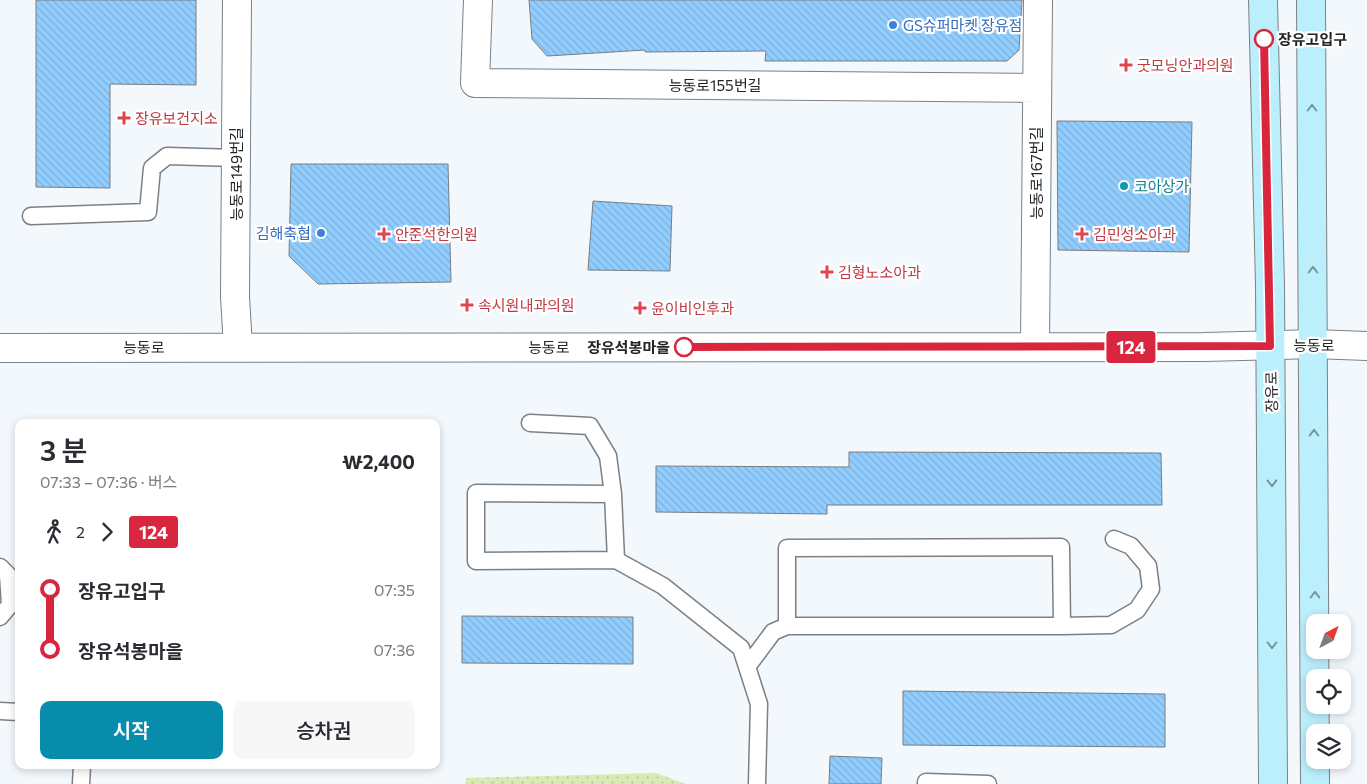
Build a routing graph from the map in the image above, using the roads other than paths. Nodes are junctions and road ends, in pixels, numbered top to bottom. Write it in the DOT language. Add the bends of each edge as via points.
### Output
graph roads {
  1 [pos="237,0"];
  2 [pos="478,0"];
  3 [pos="1038,0"];
  4 [pos="1263,0"];
  5 [pos="1311,0"];
  6 [pos="1037,88"];
  7 [pos="236,158"];
  8 [pos="31,216"];
  9 [pos="1314,344"];
  10 [pos="1270,346"];
  11 [pos="1367,346"];
  12 [pos="238,347"];
  13 [pos="1035,347"];
  14 [pos="0,348"];
  15 [pos="530,423"];
  16 [pos="613,494"];
  17 [pos="1114,539"];
  18 [pos="616,560"];
  19 [pos="0,568"];
  20 [pos="0,618"];
  21 [pos="788,626"];
  22 [pos="1062,626"];
  23 [pos="747,667"];
  24 [pos="0,711"];
  25 [pos="15,712"];
  26 [pos="82,769"];
  27 [pos="82,784"];
  28 [pos="757,784"];
  29 [pos="926,784"];
  30 [pos="988,784"];
  31 [pos="1273,784"];
  32 [pos="1315,784"];
  1 -- 7 [label="street, 능동로149번길"];
  2 -- 6 [label="street, 능동로155번길" via="475,83"];
  3 -- 6 [label="street, 능동로167번길"];
  4 -- 10 [label="main road, 장유로"];
  9 -- 5 [label="main road, one-way"];
  6 -- 13 [label="street, 능동로167번길"];
  7 -- 8 [label="lane" via="167,156 152,168 148,212"];
  7 -- 12 [label="street, 능동로149번길"];
  9 -- 10 [label="street, 능동로"];
  9 -- 11 [label="street, 능동로"];
  32 -- 9 [label="main road, one-way"];
  10 -- 13 [label="street, 능동로"];
  10 -- 31 [label="main road, 장유로, one-way"];
  12 -- 13 [label="street, 능동로"];
  12 -- 14 [label="street, 능동로"];
  15 -- 16 [label="lane" via="590,426 608,456"];
  16 -- 18 [label="lane"];
  16 -- 18 [label="lane" via="476,493 476,561"];
  17 -- 22 [label="lane" via="1131,546 1148,566 1151,590 1136,610 1111,625"];
  18 -- 23 [label="lane" via="663,586 742,648"];
  19 -- 20 [label="lane" via="8,575 10,605"];
  21 -- 22 [label="lane"];
  21 -- 22 [label="lane" via="787,548 1061,547"];
  21 -- 23 [label="lane" via="773,632"];
  23 -- 28 [label="lane" via="759,704"];
  24 -- 25 [label="lane"];
  26 -- 27 [label="lane"];
  29 -- 30 [label="lane"];
}
